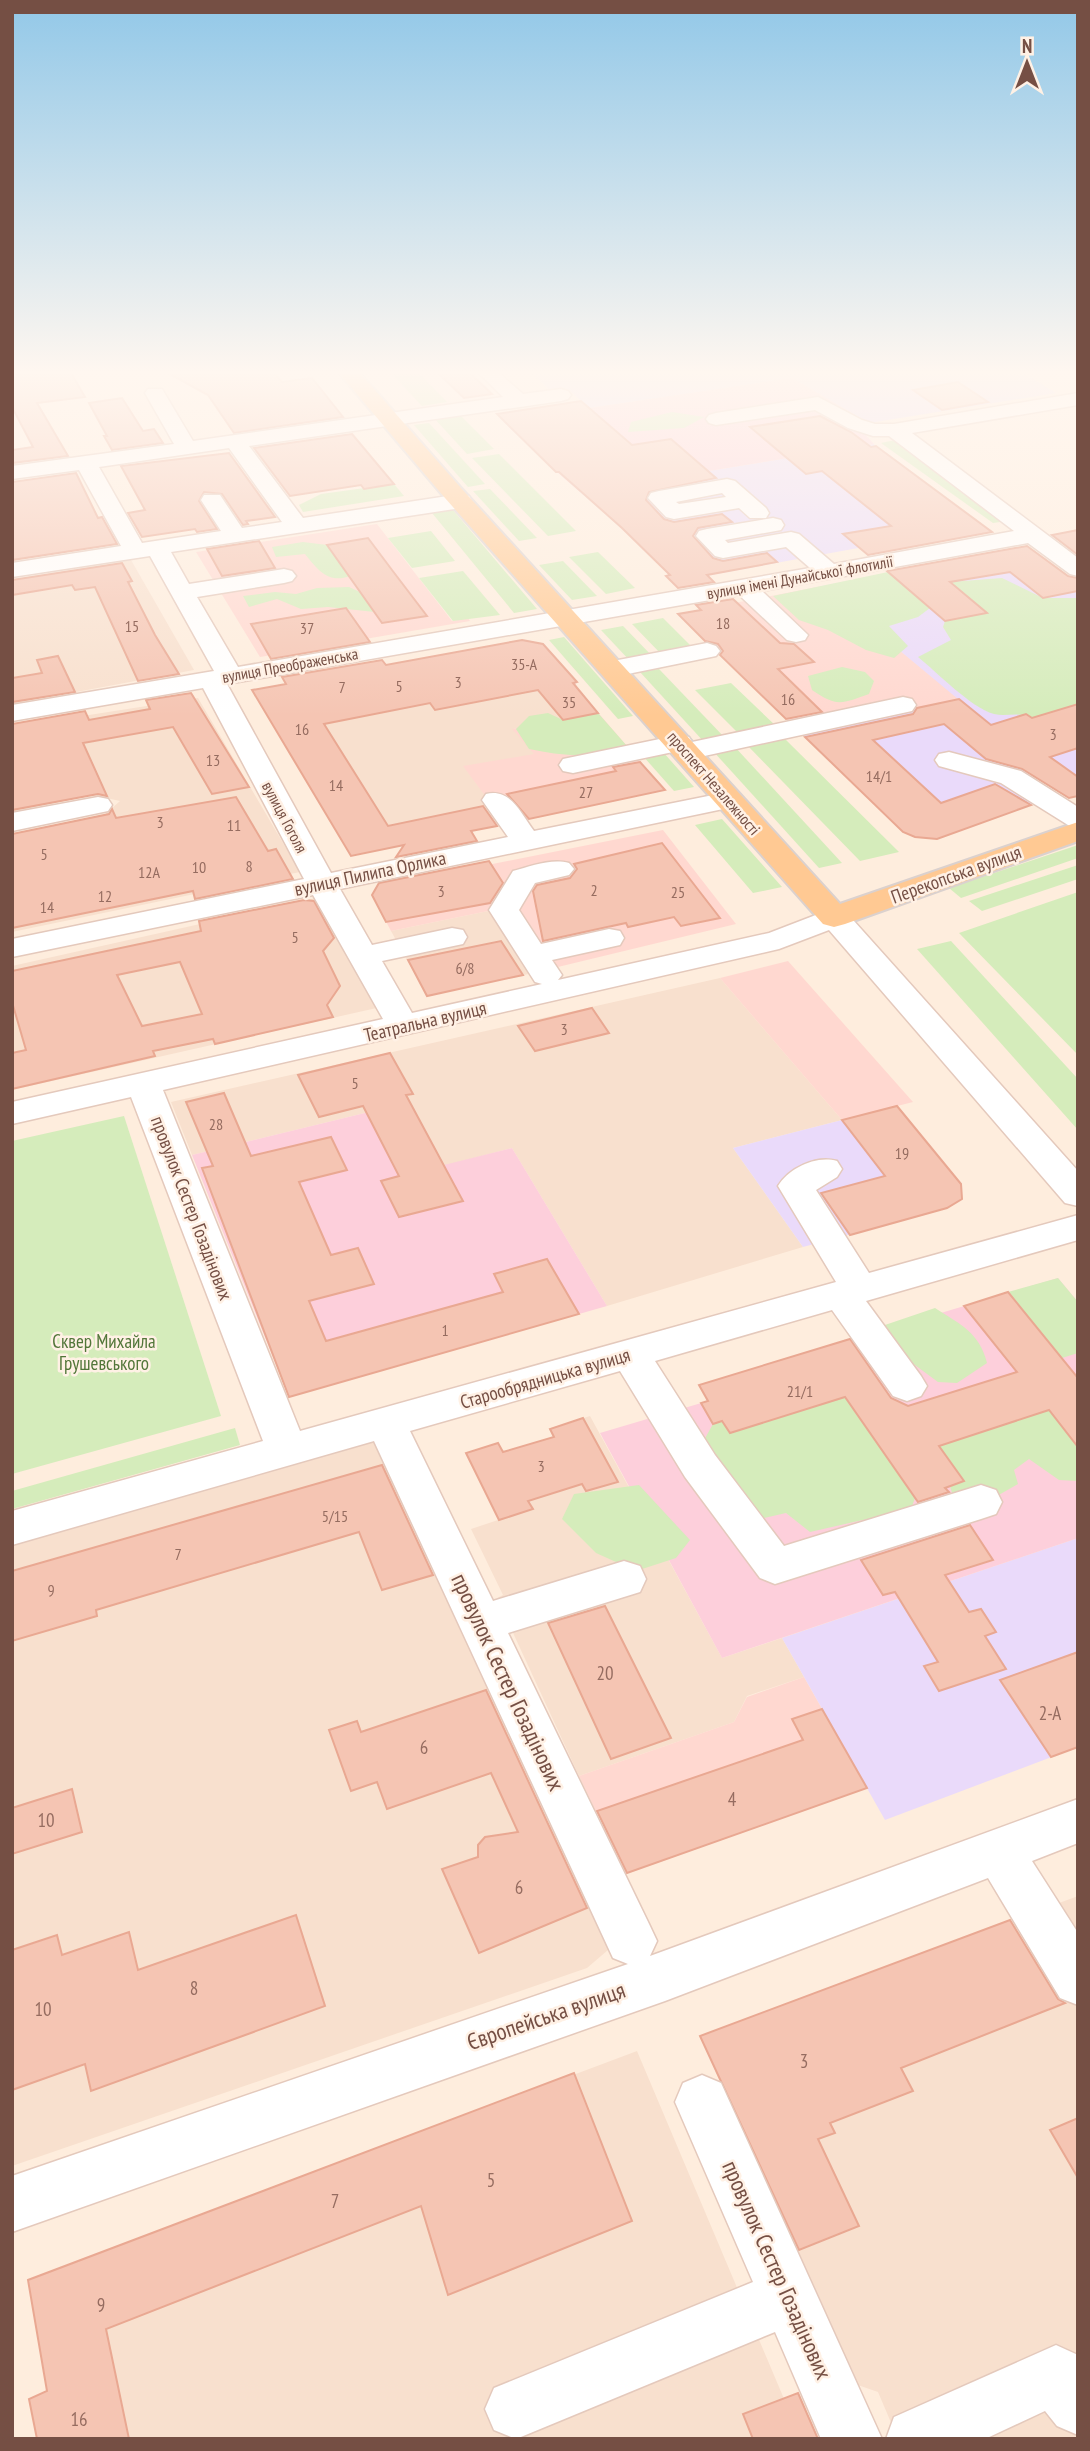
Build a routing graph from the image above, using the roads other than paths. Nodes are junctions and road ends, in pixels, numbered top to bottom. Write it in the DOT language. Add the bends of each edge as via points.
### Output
graph roads {
  1 [pos="103,487"];
  2 [pos="268,487"];
  3 [pos="450,487"];
  4 [pos="969,487"];
  5 [pos="212,500"];
  6 [pos="461,500"];
  7 [pos="768,516"];
  8 [pos="297,526"];
  9 [pos="1032,535"];
  10 [pos="236,536"];
  11 [pos="146,550"];
  12 [pos="1078,569"];
  13 [pos="12,570"];
  14 [pos="828,571"];
  15 [pos="284,576"];
  16 [pos="744,587"];
  17 [pos="182,592"];
  18 [pos="568,618"];
  19 [pos="796,635"];
  20 [pos="707,651"];
  21 [pos="613,669"];
  22 [pos="220,677"];
  23 [pos="903,705"];
  24 [pos="12,713"];
  25 [pos="682,748"];
  26 [pos="949,760"];
  27 [pos="573,765"];
  28 [pos="496,800"];
  29 [pos="728,800"];
  30 [pos="98,805"];
  31 [pos="1078,819"];
  32 [pos="12,822"];
  33 [pos="1078,831"];
  34 [pos="526,841"];
  35 [pos="559,869"];
  36 [pos="321,883"];
  37 [pos="834,917"];
  38 [pos="452,937"];
  39 [pos="609,938"];
  40 [pos="12,948"];
  41 [pos="533,955"];
  42 [pos="363,956"];
  43 [pos="556,991"];
  44 [pos="403,1026"];
  45 [pos="143,1083"];
  46 [pos="12,1112"];
  47 [pos="824,1169"];
  48 [pos="1078,1194"];
  49 [pos="1078,1227"];
  50 [pos="851,1292"];
  51 [pos="630,1354"];
  52 [pos="907,1386"];
  53 [pos="386,1423"];
  54 [pos="287,1449"];
  55 [pos="981,1502"];
  56 [pos="12,1528"];
  57 [pos="624,1579"];
  58 [pos="481,1623"];
  59 [pos="1078,1821"];
  60 [pos="998,1850"];
  61 [pos="631,1941"];
  62 [pos="1078,1980"];
  63 [pos="702,2102"];
  64 [pos="12,2204"];
  65 [pos="789,2297"];
  66 [pos="1078,2405"];
  67 [pos="515,2409"];
  68 [pos="852,2439"];
  69 [pos="916,2439"];
  1 -- 11 [label="street, вулиця Гоголя"];
  2 -- 8 [label="street"];
  3 -- 6 [label="main road, проспект Незалежності"];
  4 -- 9 [label="street"];
  5 -- 10 [label="street"];
  6 -- 8 [label="street"];
  6 -- 18 [label="main road, проспект Незалежності"];
  7 -- 14 [label="street"];
  8 -- 10 [label="street"];
  9 -- 12 [label="street"];
  9 -- 14 [label="street, вулиця імені Дунайської флотилії" via="933,544"];
  10 -- 11 [label="street"];
  11 -- 13 [label="street"];
  11 -- 17 [label="street, вулиця Гоголя"];
  14 -- 16 [label="street, вулиця імені Дунайської флотилії"];
  15 -- 17 [label="street"];
  16 -- 18 [label="street, вулиця імені Дунайської флотилії"];
  16 -- 19 [label="street"];
  17 -- 22 [label="street, вулиця Гоголя"];
  18 -- 21 [label="main road, проспект Незалежності"];
  18 -- 22 [label="street, вулиця Преображенська"];
  20 -- 21 [label="street"];
  21 -- 25 [label="main road, проспект Незалежності"];
  22 -- 24 [label="street, вулиця Преображенська"];
  22 -- 36 [label="street, вулиця Гоголя"];
  23 -- 25 [label="street"];
  25 -- 27 [label="street"];
  25 -- 29 [label="main road, проспект Незалежності"];
  26 -- 31 [label="street" via="1011,776"];
  28 -- 34 [label="street"];
  29 -- 34 [label="street, вулиця Пилипа Орлика"];
  29 -- 37 [label="main road, проспект Незалежності"];
  30 -- 32 [label="street"];
  33 -- 37 [label="main road, Перекопська вулиця"];
  34 -- 36 [label="street, вулиця Пилипа Орлика"];
  35 -- 41 [label="street" via="524,877 504,910"];
  36 -- 40 [label="street, вулиця Пилипа Орлика"];
  36 -- 42 [label="street, вулиця Гоголя"];
  37 -- 43 [label="street, Театральна вулиця" via="779,940"];
  37 -- 48 [label="street, проспект Незалежності"];
  38 -- 42 [label="street"];
  39 -- 41 [label="street"];
  41 -- 43 [label="street"];
  42 -- 44 [label="street, вулиця Гоголя"];
  43 -- 44 [label="street, Театральна вулиця"];
  44 -- 45 [label="street, Театральна вулиця"];
  45 -- 46 [label="street, Театральна вулиця"];
  45 -- 54 [label="street, провулок Сестер Гозадінових"];
  47 -- 50 [label="street" via="796,1186"];
  49 -- 50 [label="street, Старообрядницька вулиця"];
  50 -- 51 [label="street, Старообрядницька вулиця"];
  50 -- 52 [label="street"];
  51 -- 53 [label="street, Старообрядницька вулиця"];
  51 -- 55 [label="street" via="700,1466 775,1566"];
  53 -- 54 [label="street, Старообрядницька вулиця"];
  53 -- 58 [label="street, провулок Сестер Гозадінових"];
  54 -- 56 [label="street, Старообрядницька вулиця"];
  57 -- 58 [label="street"];
  58 -- 61 [label="street, провулок Сестер Гозадінових"];
  59 -- 60 [label="street, Європейська вулиця"];
  60 -- 62 [label="street"];
  60 -- 64 [label="street, Європейська вулиця" via="664,1976"];
  63 -- 65 [label="street, провулок Сестер Гозадінових"];
  65 -- 67 [label="street"];
  65 -- 68 [label="street, провулок Сестер Гозадінових"];
  66 -- 69 [label="street" via="1056,2375"];
}
